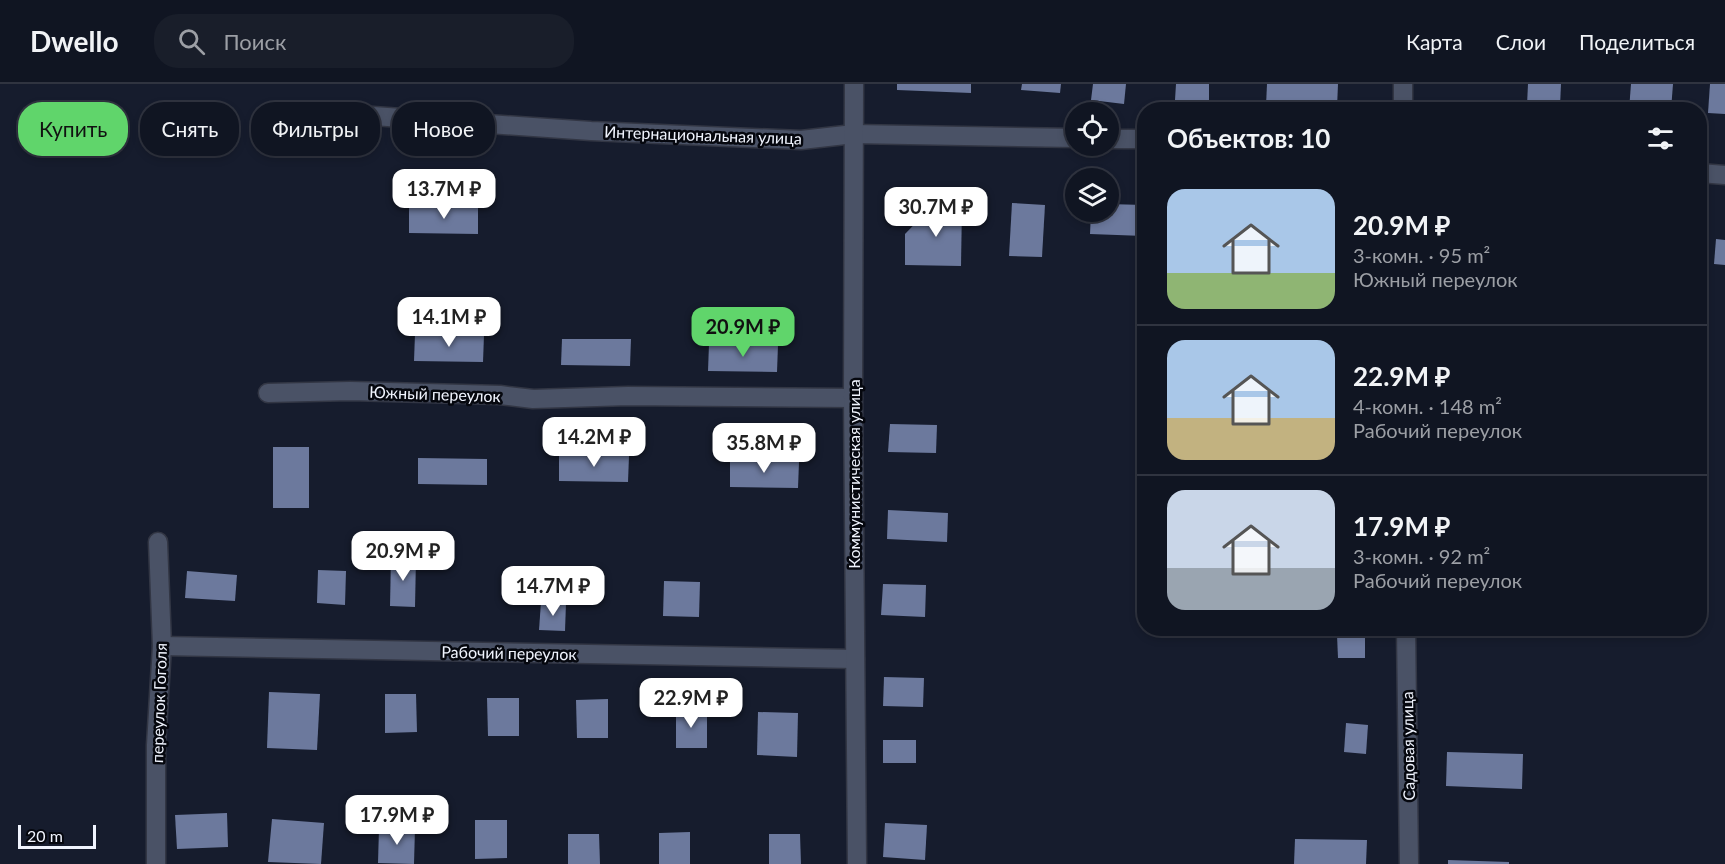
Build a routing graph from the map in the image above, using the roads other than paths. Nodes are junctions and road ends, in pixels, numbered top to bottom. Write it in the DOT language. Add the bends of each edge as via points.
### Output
graph roads {
  1 [pos="854,84"];
  2 [pos="1403,84"];
  3 [pos="1403,102"];
  4 [pos="380,116"];
  5 [pos="854,134"];
  6 [pos="1065,138"];
  7 [pos="1119,138"];
  8 [pos="1137,139"];
  9 [pos="1707,174"];
  10 [pos="1725,175"];
  11 [pos="268,393"];
  12 [pos="853,398"];
  13 [pos="158,542"];
  14 [pos="1406,636"];
  15 [pos="162,646"];
  16 [pos="855,659"];
  17 [pos="156,864"];
  18 [pos="857,864"];
  19 [pos="1409,864"];
  1 -- 5 [label="street, Коммунистическая улица"];
  2 -- 3 [label="street"];
  4 -- 5 [label="street, Интернациональная улица" via="801,140"];
  5 -- 6 [label="street, Интернациональная улица"];
  5 -- 12 [label="street, Коммунистическая улица"];
  7 -- 8 [label="street"];
  9 -- 10 [label="street"];
  11 -- 12 [label="street, Южный переулок" via="350,391 533,399"];
  12 -- 16 [label="street, Коммунистическая улица"];
  13 -- 15 [label="street, переулок Гоголя"];
  14 -- 19 [label="street, Садовая улица"];
  15 -- 16 [label="street, Рабочий переулок"];
  15 -- 17 [label="street, переулок Гоголя" via="156,745"];
  16 -- 18 [label="street, Коммунистическая улица"];
}
